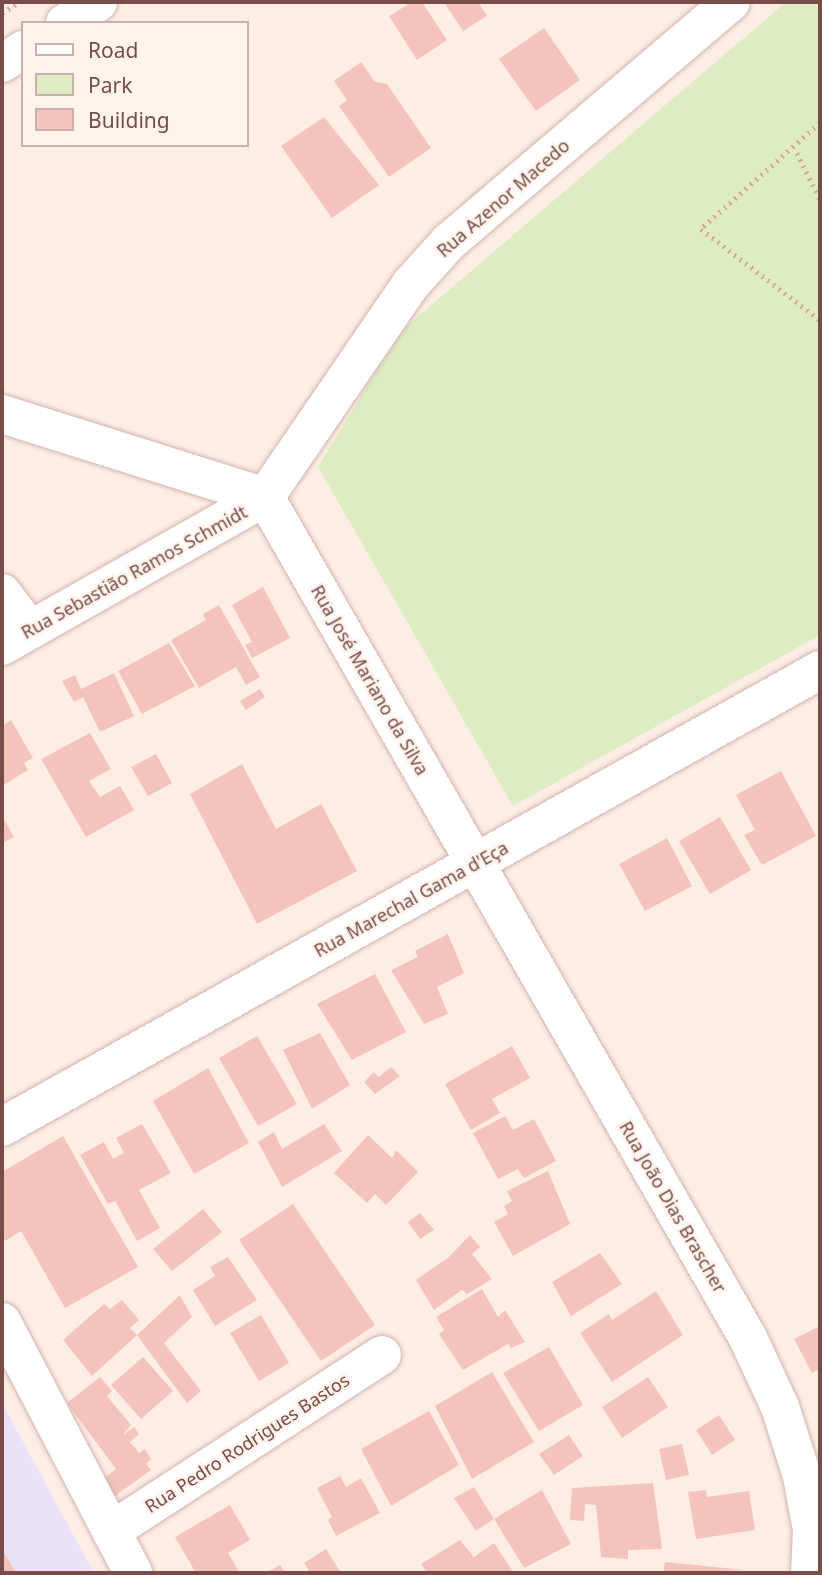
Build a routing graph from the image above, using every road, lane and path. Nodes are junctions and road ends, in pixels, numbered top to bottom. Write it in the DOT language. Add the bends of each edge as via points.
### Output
graph roads {
  1 [pos="19,2"];
  2 [pos="98,2"];
  3 [pos="731,2"];
  4 [pos="2,13"];
  5 [pos="68,21"];
  6 [pos="21,51"];
  7 [pos="2,63"];
  8 [pos="820,123"];
  9 [pos="797,153"];
  10 [pos="820,199"];
  11 [pos="820,320"];
  12 [pos="2,414"];
  13 [pos="265,497"];
  14 [pos="2,593"];
  15 [pos="16,638"];
  16 [pos="820,670"];
  17 [pos="475,863"];
  18 [pos="2,1127"];
  19 [pos="2,1322"];
  20 [pos="382,1355"];
  21 [pos="111,1531"];
  22 [pos="133,1573"];
  23 [pos="810,1573"];
  1 -- 4 [label="path"];
  2 -- 5 [label="street"];
  3 -- 13 [label="street, Rua Azenor Macedo" via="449,242 411,284"];
  6 -- 7 [label="street"];
  8 -- 11 [label="path" via="701,229"];
  9 -- 10 [label="path"];
  12 -- 13 [label="street"];
  13 -- 15 [label="street, Rua Sebastião Ramos Schmidt"];
  13 -- 17 [label="street, Rua José Mariano da Silva"];
  14 -- 15 [label="street"];
  16 -- 17 [label="street, Rua Marechal Gama d'Eça"];
  17 -- 18 [label="street, Rua Marechal Gama d'Eça"];
  17 -- 23 [label="street, Rua João Dias Brascher" via="759,1361 780,1407 802,1476 811,1530"];
  19 -- 21 [label="street"];
  20 -- 21 [label="street, Rua Pedro Rodrigues Bastos"];
  21 -- 22 [label="street"];
}
